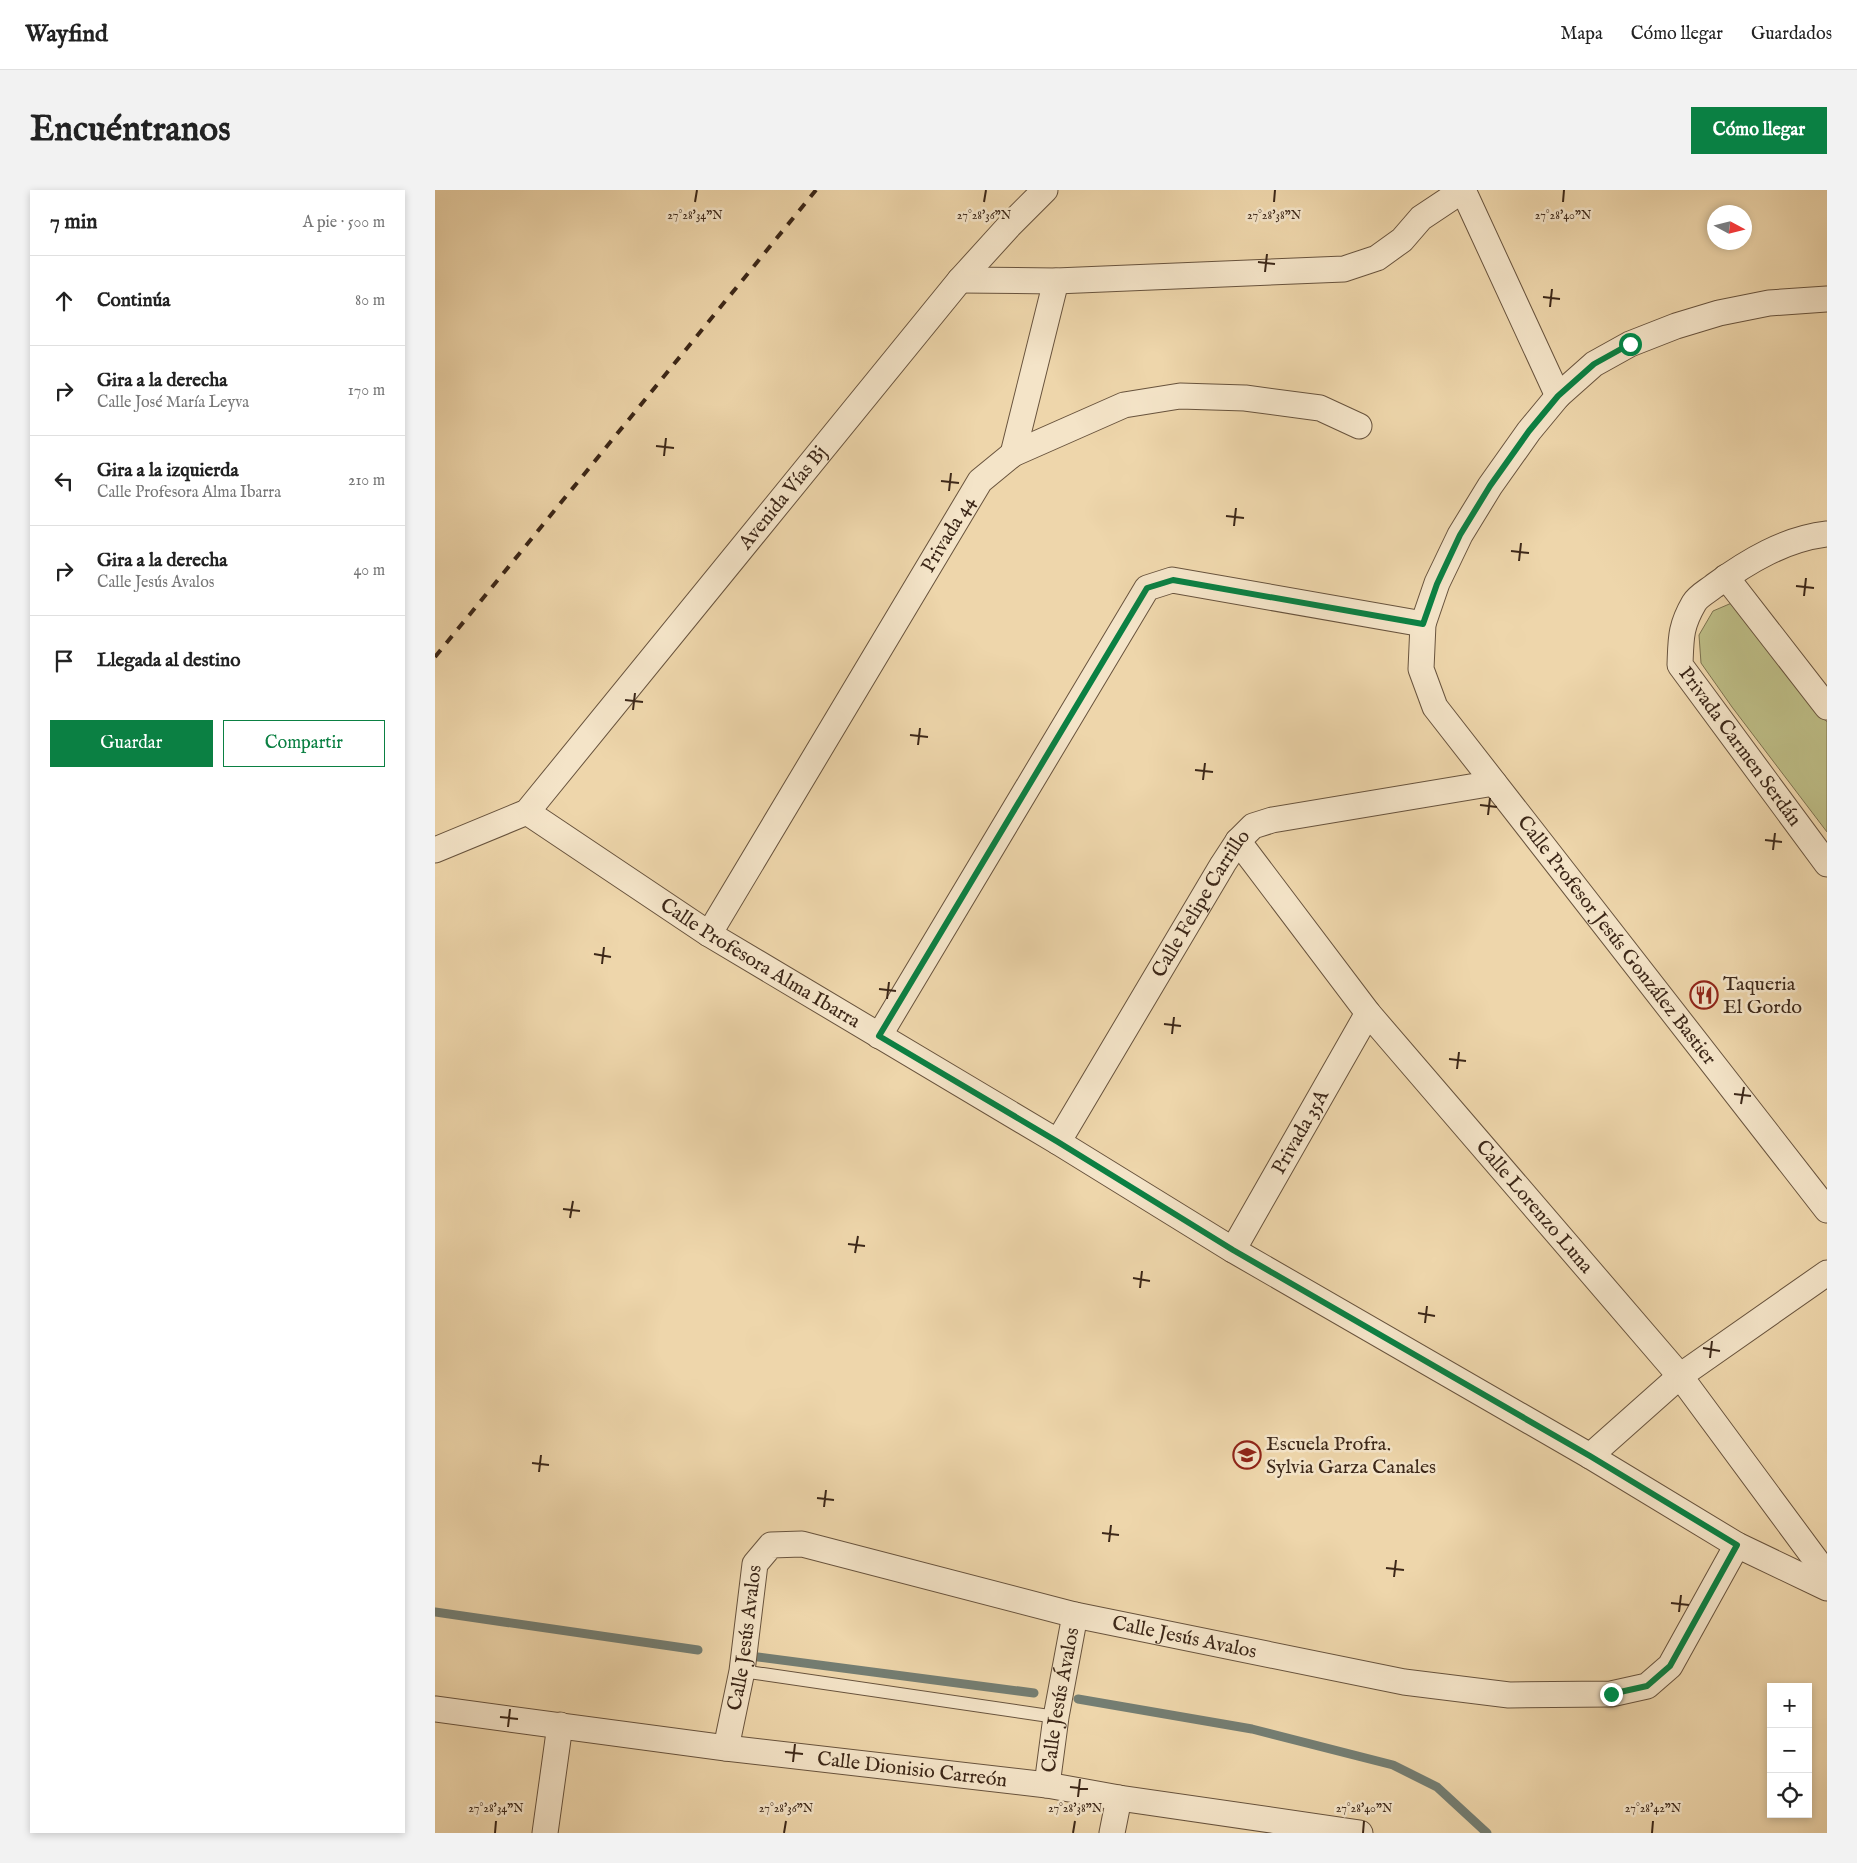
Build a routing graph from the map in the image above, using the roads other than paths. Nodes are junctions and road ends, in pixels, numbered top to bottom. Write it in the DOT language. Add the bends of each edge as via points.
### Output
graph roads {
  1 [pos="1045,190"];
  2 [pos="1463,190"];
  3 [pos="960,280"];
  4 [pos="1056,281"];
  5 [pos="1827,299"];
  6 [pos="1558,396"];
  7 [pos="1359,426"];
  8 [pos="1013,454"];
  9 [pos="1827,534"];
  10 [pos="1726,577"];
  11 [pos="1423,624"];
  12 [pos="1827,707"];
  13 [pos="1494,783"];
  14 [pos="527,812"];
  15 [pos="1238,841"];
  16 [pos="435,850"];
  17 [pos="1827,864"];
  18 [pos="709,934"];
  19 [pos="1368,1013"];
  20 [pos="879,1036"];
  21 [pos="1058,1142"];
  22 [pos="1827,1210"];
  23 [pos="1233,1250"];
  24 [pos="1827,1273"];
  25 [pos="1680,1376"];
  26 [pos="1590,1456"];
  27 [pos="1737,1545"];
  28 [pos="1827,1575"];
  29 [pos="1827,1588"];
  30 [pos="1075,1615"];
  31 [pos="742,1671"];
  32 [pos="435,1709"];
  33 [pos="1056,1717"];
  34 [pos="560,1725"];
  35 [pos="726,1748"];
  36 [pos="1047,1785"];
  37 [pos="1119,1798"];
  38 [pos="545,1833"];
  39 [pos="1112,1833"];
  40 [pos="1360,1833"];
  1 -- 3 [label="street, Avenida Vías Bj"];
  2 -- 4 [label="street" via="1421,218 1402,240 1377,258 1344,269"];
  2 -- 6 [label="street"];
  3 -- 4 [label="street"];
  3 -- 14 [label="street, Avenida Vías Bj"];
  4 -- 8 [label="street"];
  5 -- 6 [label="street, Calle Profesor Jesús González Bastier" via="1769,303 1677,326 1630,344 1594,364"];
  6 -- 11 [label="street, Calle Profesor Jesús González Bastier" via="1495,478 1460,535"];
  7 -- 8 [label="street, Privada 44" via="1320,408 1245,398 1179,396 1124,405"];
  8 -- 18 [label="street, Privada 44" via="979,481"];
  9 -- 10 [label="street, Privada Carmen Serdán" via="1808,536 1774,548"];
  10 -- 12 [label="street"];
  10 -- 17 [label="street, Privada Carmen Serdán" via="1695,601 1681,629 1680,665"];
  11 -- 13 [label="street, Calle Profesor Jesús González Bastier" via="1421,669 1435,707"];
  11 -- 20 [label="street" via="1173,580 1147,588"];
  13 -- 15 [label="street, Calle Felipe Carrillo" via="1272,820 1253,826"];
  13 -- 22 [label="street, Calle Profesor Jesús González Bastier"];
  14 -- 16 [label="street"];
  14 -- 18 [label="street, Calle Profesora Alma Ibarra"];
  15 -- 19 [label="street, Calle Lorenzo Luna"];
  15 -- 21 [label="street, Calle Felipe Carrillo"];
  18 -- 20 [label="street, Calle Profesora Alma Ibarra"];
  19 -- 23 [label="street, Privada 35A"];
  19 -- 25 [label="street, Calle Lorenzo Luna"];
  20 -- 21 [label="street, Calle Profesora Alma Ibarra"];
  21 -- 23 [label="street, Calle Profesora Alma Ibarra"];
  23 -- 26 [label="street, Calle Profesora Alma Ibarra"];
  24 -- 25 [label="street"];
  25 -- 26 [label="street"];
  25 -- 28 [label="street, Calle Lorenzo Luna"];
  26 -- 27 [label="street, Calle Profesora Alma Ibarra"];
  27 -- 29 [label="street, Calle Profesora Alma Ibarra"];
  27 -- 30 [label="street, Calle Jesús Avalos" via="1670,1666 1647,1686 1611,1694 1509,1695 1404,1682"];
  30 -- 31 [label="street, Calle Jesús Avalos" via="802,1544 771,1545 755,1564"];
  30 -- 33 [label="street, Calle Jesús Ávalos"];
  31 -- 33 [label="lane"];
  31 -- 35 [label="street, Calle Jesús Avalos"];
  32 -- 34 [label="street, Calle Dionisio Carreón"];
  33 -- 36 [label="street, Calle Jesús Ávalos"];
  34 -- 35 [label="street, Calle Dionisio Carreón"];
  34 -- 38 [label="street"];
  35 -- 36 [label="street, Calle Dionisio Carreón"];
  36 -- 37 [label="street, Calle Dionisio Carreón"];
  37 -- 39 [label="street"];
  37 -- 40 [label="street, Calle Dionisio Carreón"];
}
